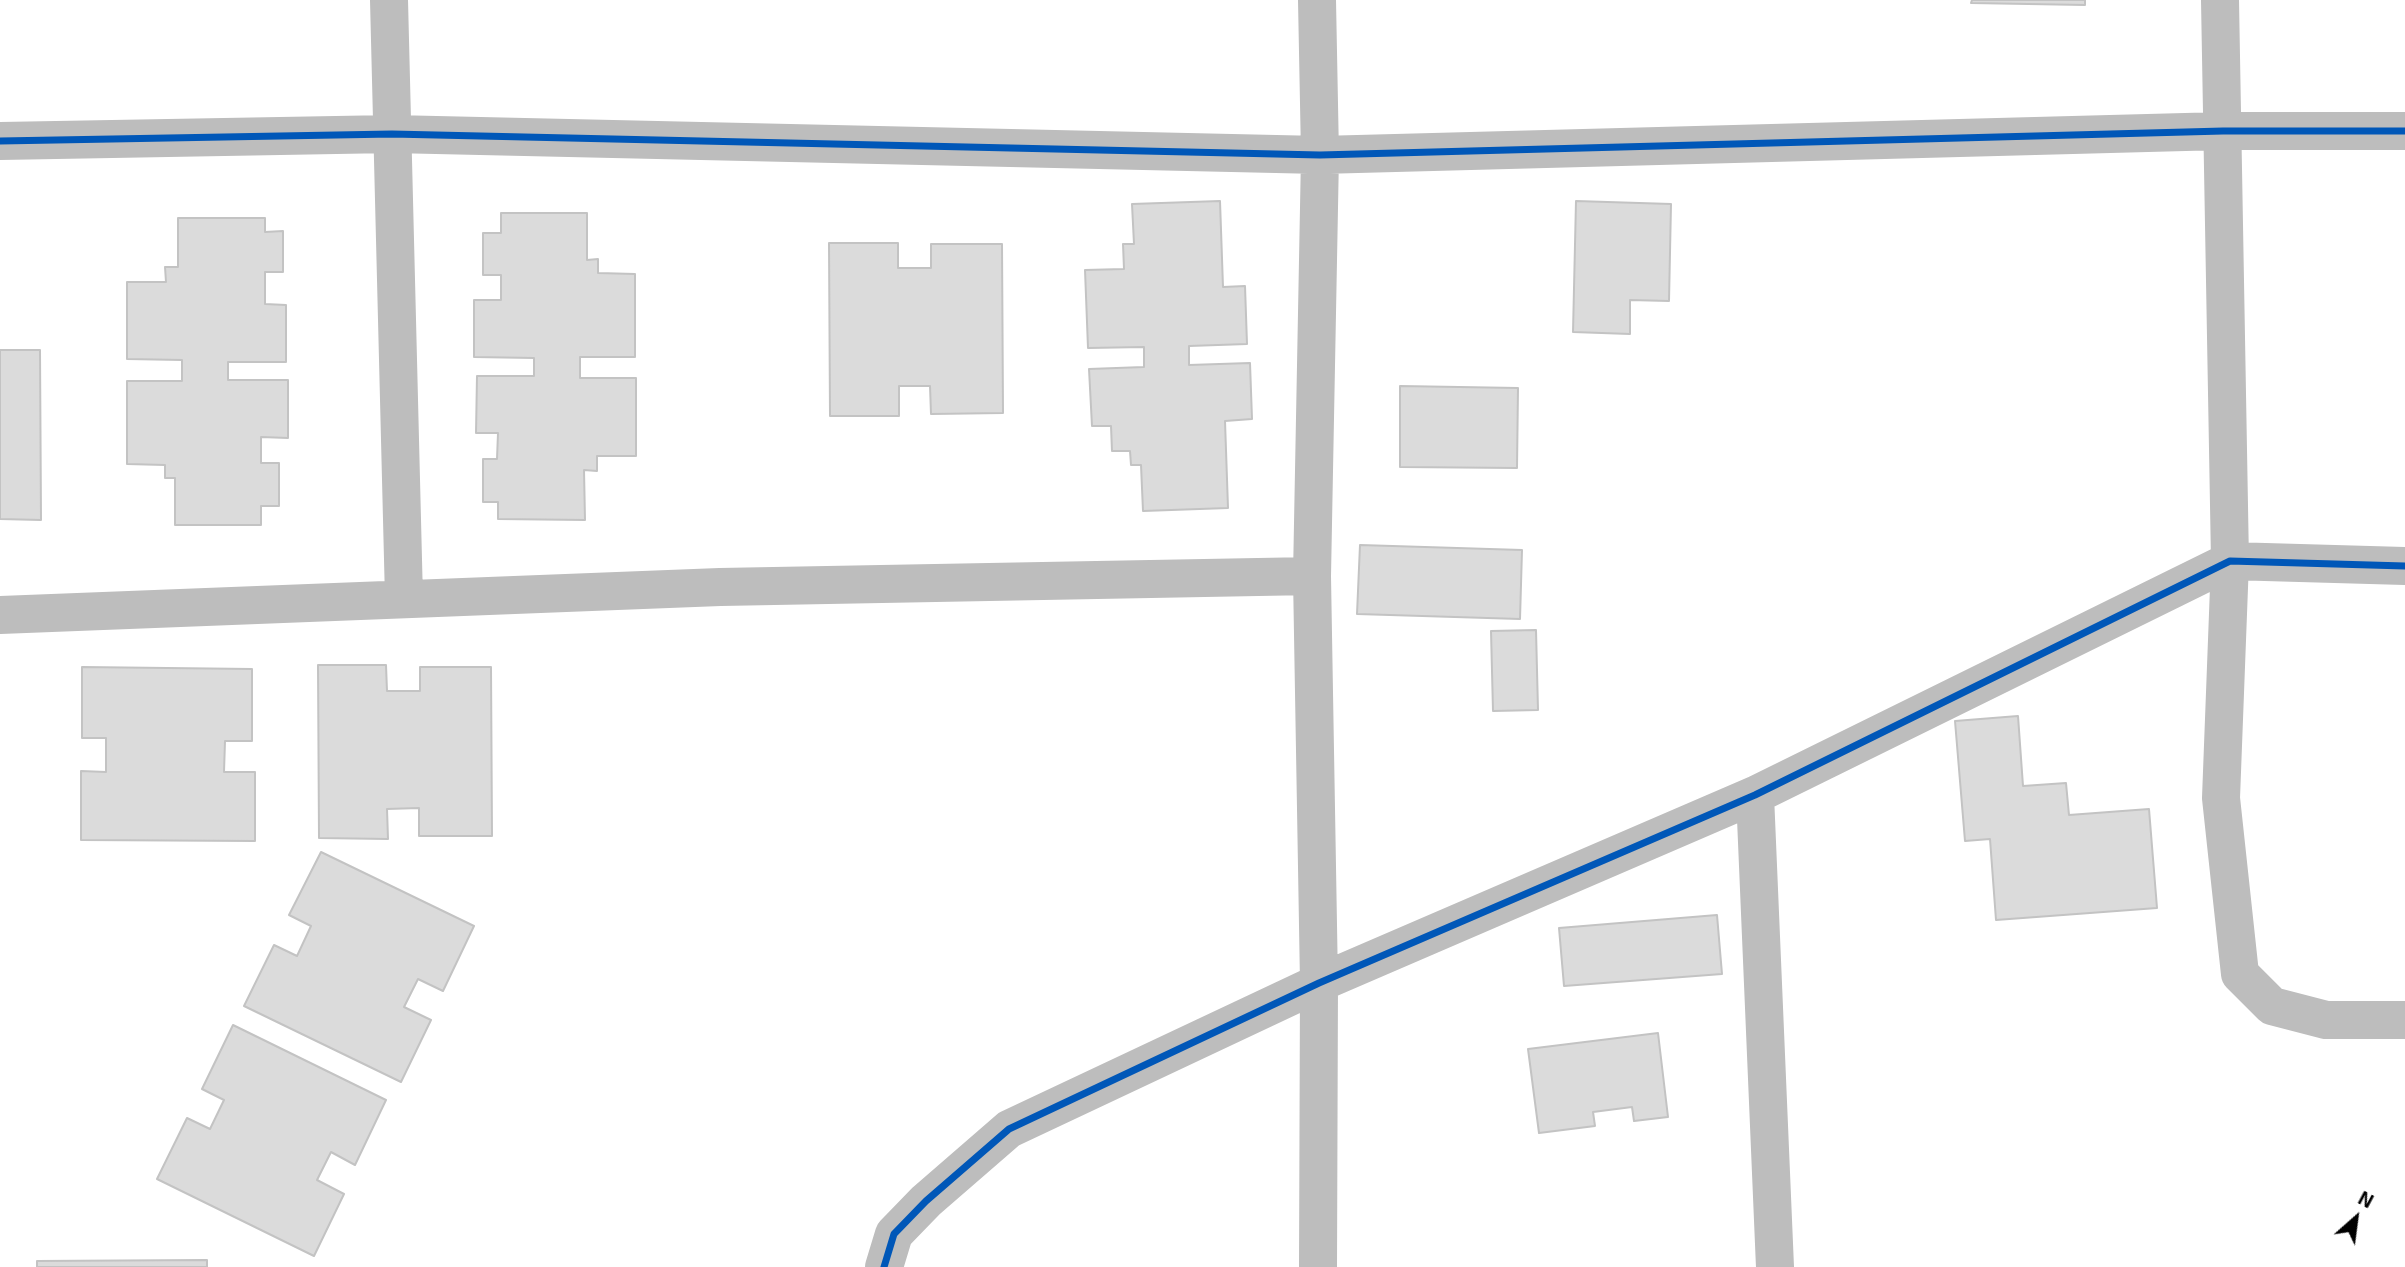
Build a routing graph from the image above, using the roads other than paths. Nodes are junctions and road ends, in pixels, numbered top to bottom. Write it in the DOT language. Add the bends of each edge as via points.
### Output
graph roads {
  1 [pos="389,0"];
  2 [pos="1317,0"];
  3 [pos="2220,0"];
  4 [pos="2223,131"];
  5 [pos="2405,131"];
  6 [pos="392,134"];
  7 [pos="0,141"];
  8 [pos="1320,155"];
  9 [pos="2230,561"];
  10 [pos="2405,566"];
  11 [pos="1312,576"];
  12 [pos="404,599"];
  13 [pos="0,615"];
  14 [pos="1755,795"];
  15 [pos="1319,984"];
  16 [pos="2405,1020"];
  17 [pos="884,1267"];
  18 [pos="1318,1267"];
  19 [pos="1775,1267"];
  1 -- 6 [label="street"];
  2 -- 8 [label="street"];
  3 -- 4 [label="street"];
  4 -- 5 [label="street"];
  4 -- 8 [label="street"];
  4 -- 9 [label="street"];
  6 -- 7 [label="street"];
  6 -- 8 [label="street"];
  6 -- 12 [label="street"];
  8 -- 11 [label="street"];
  9 -- 10 [label="street"];
  9 -- 14 [label="street"];
  9 -- 16 [label="street" via="2221,798 2240,974 2272,1006 2326,1020"];
  11 -- 12 [label="street" via="734,586"];
  11 -- 15 [label="street"];
  12 -- 13 [label="street"];
  14 -- 15 [label="street"];
  14 -- 19 [label="street"];
  15 -- 17 [label="street" via="1009,1129 894,1234"];
  15 -- 18 [label="street"];
}
